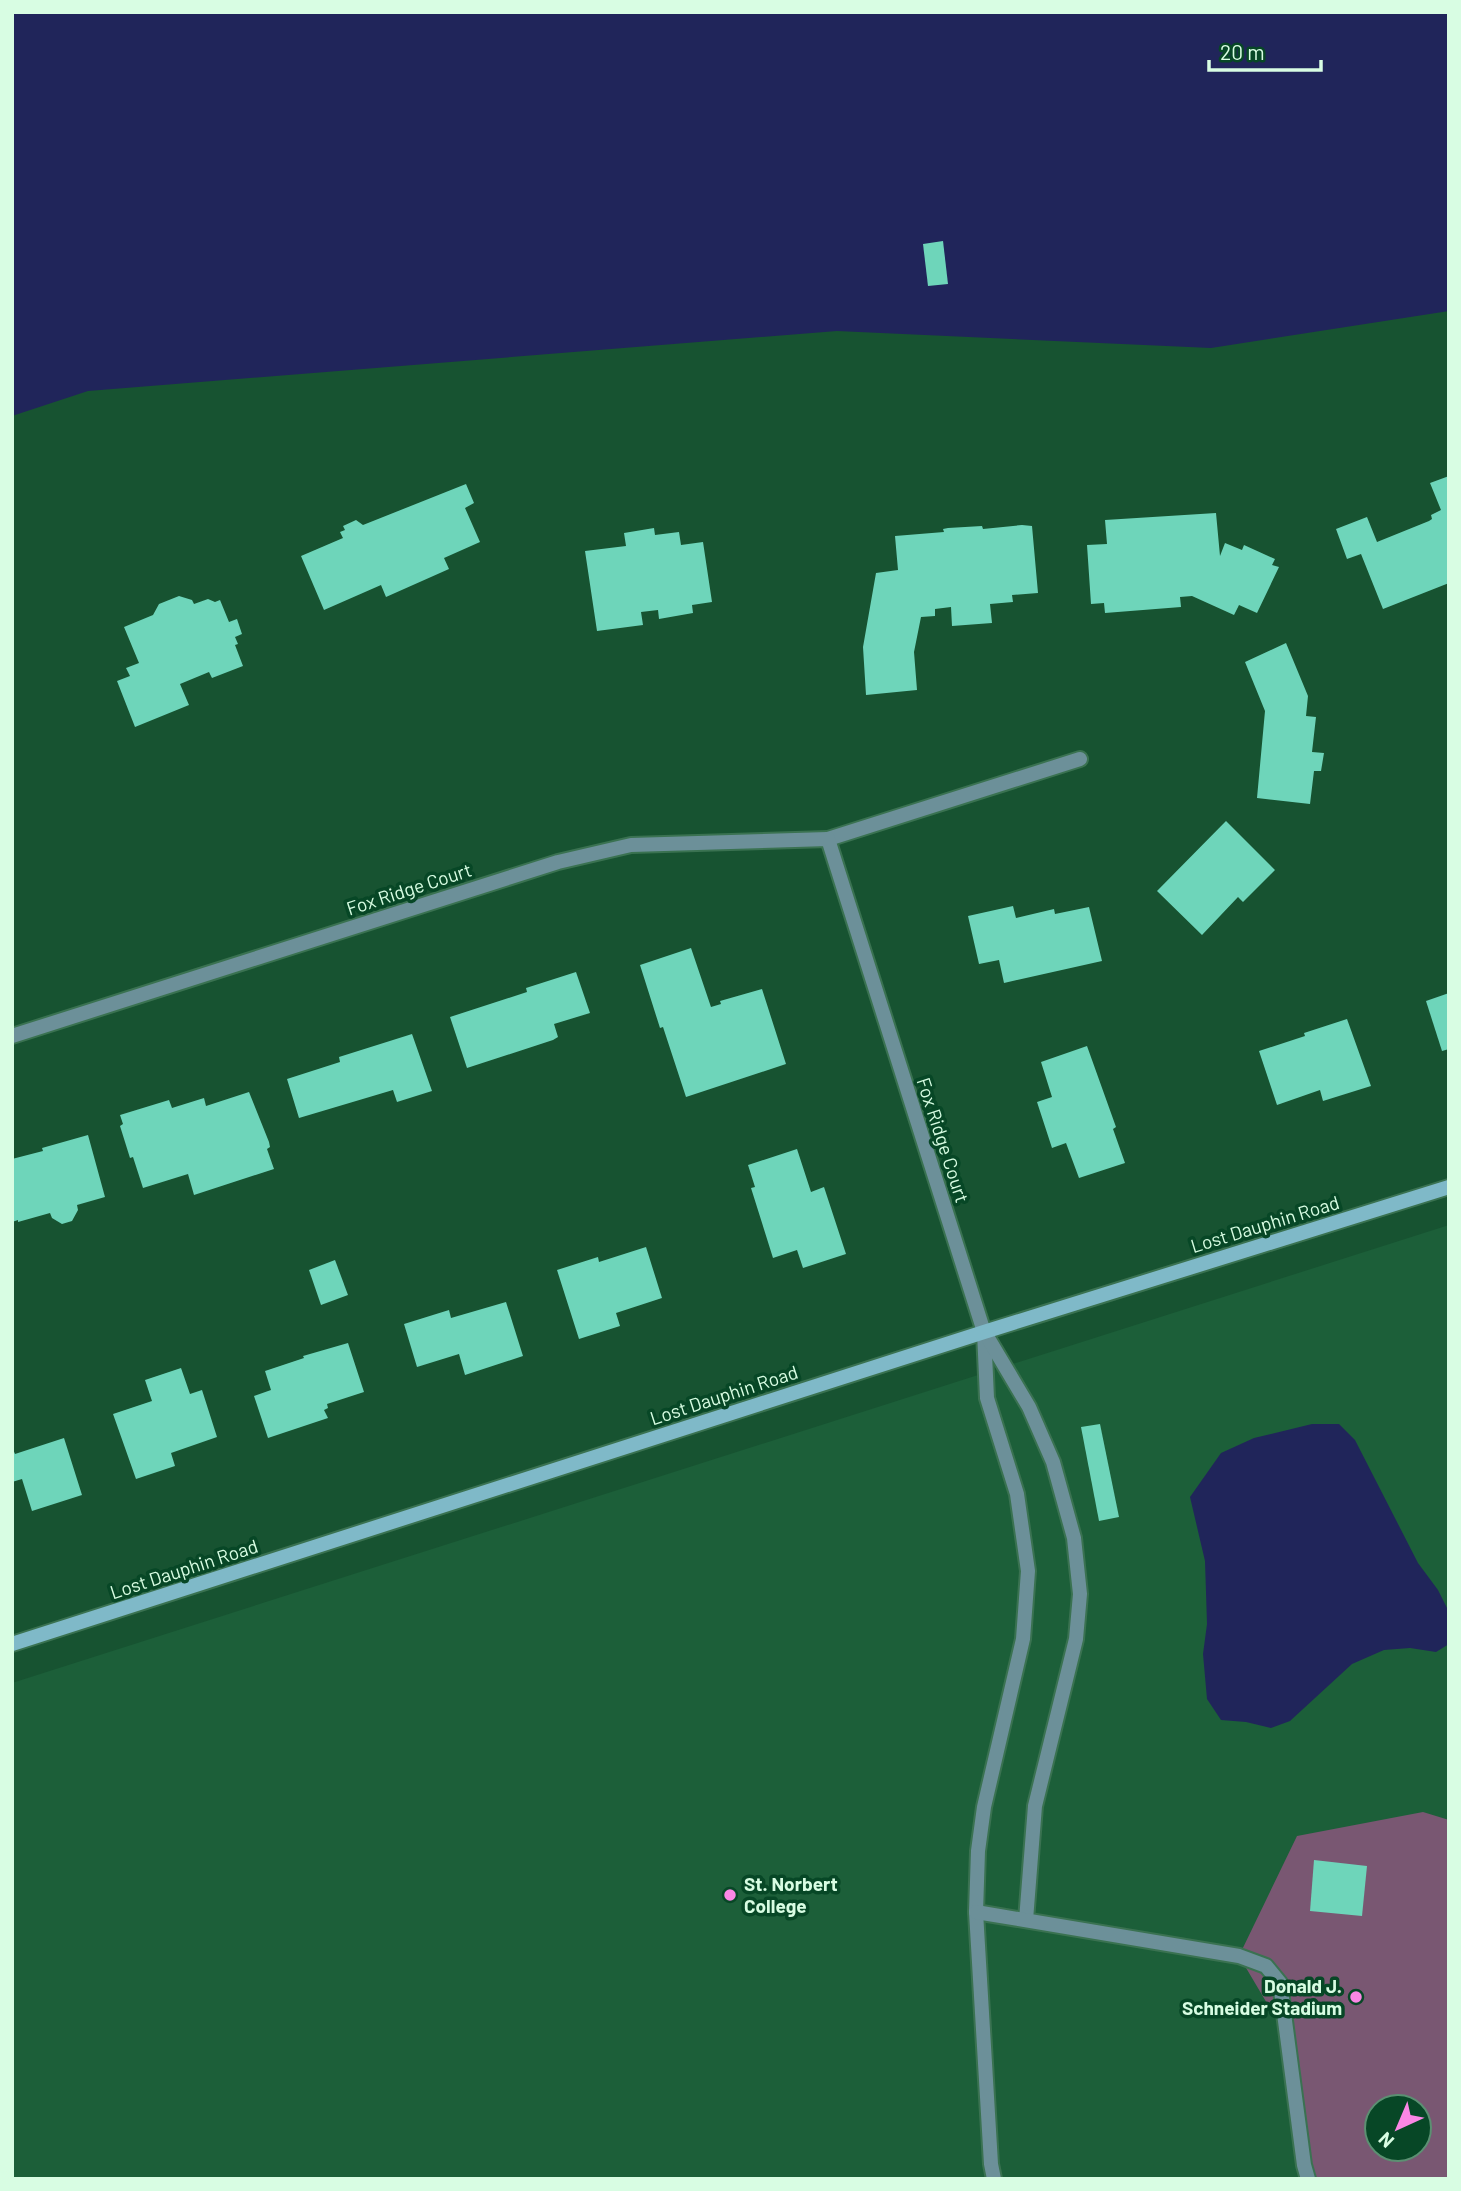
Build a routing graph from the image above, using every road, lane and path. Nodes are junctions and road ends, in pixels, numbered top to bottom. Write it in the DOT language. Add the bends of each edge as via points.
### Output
graph roads {
  1 [pos="1080,759"];
  2 [pos="828,839"];
  3 [pos="12,1036"];
  4 [pos="1449,1187"];
  5 [pos="984,1332"];
  6 [pos="12,1644"];
  7 [pos="976,1912"];
  8 [pos="1026,1920"];
  9 [pos="994,2179"];
  10 [pos="1308,2179"];
  1 -- 2 [label="street, Fox Ridge Court"];
  2 -- 3 [label="street, Fox Ridge Court" via="631,845 558,862"];
  2 -- 5 [label="street, Fox Ridge Court"];
  4 -- 5 [label="main road, Lost Dauphin Road"];
  5 -- 6 [label="main road, Lost Dauphin Road"];
  5 -- 7 [label="street" via="987,1398 1017,1494 1028,1572 1023,1639 984,1807"];
  5 -- 8 [label="street" via="1029,1407 1053,1462 1074,1538 1080,1594 1076,1639 1035,1806"];
  7 -- 8 [label="street"];
  7 -- 9 [label="street"];
  8 -- 10 [label="street" via="1239,1956 1266,1966 1280,1983"];
}
